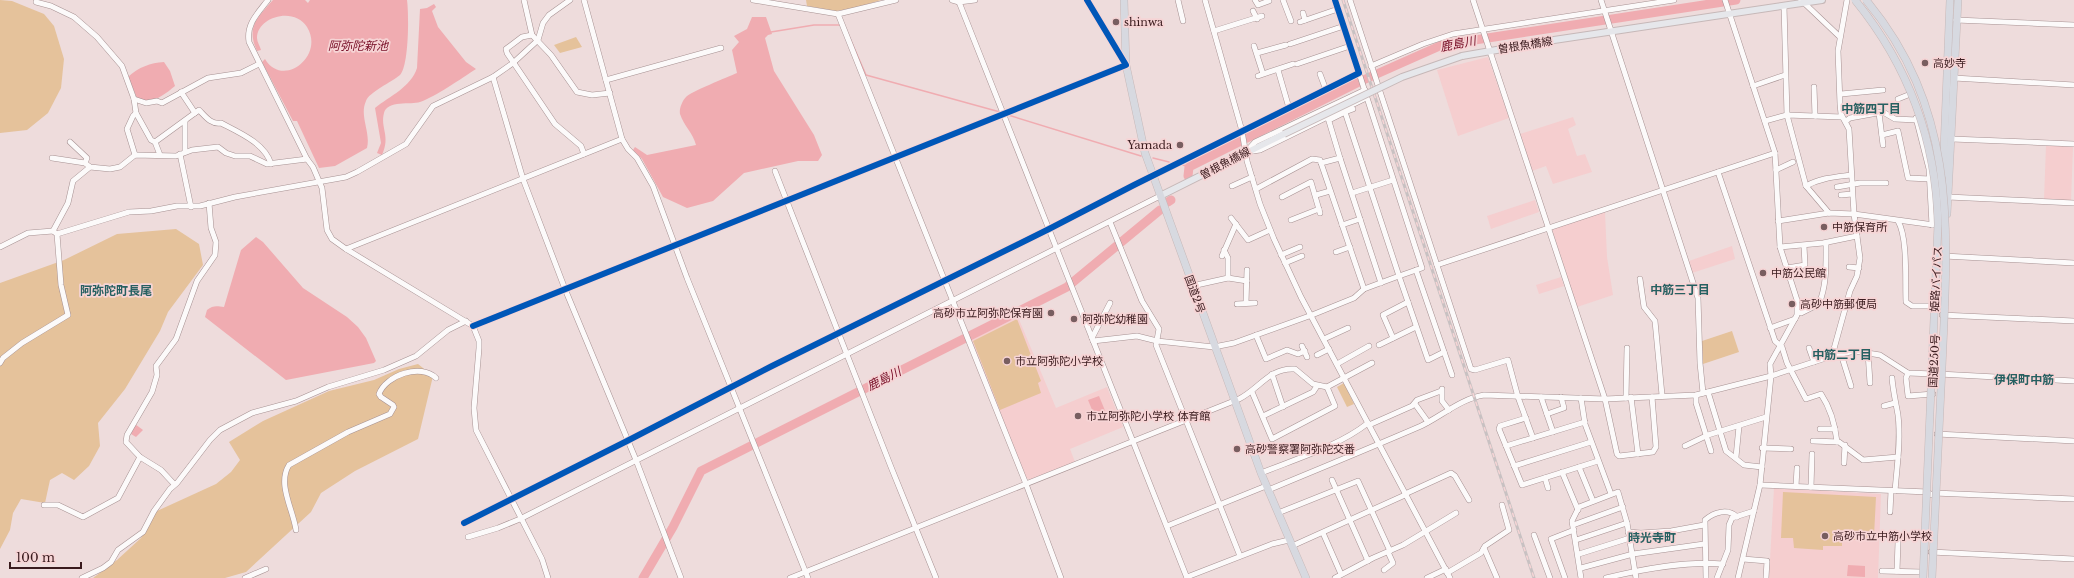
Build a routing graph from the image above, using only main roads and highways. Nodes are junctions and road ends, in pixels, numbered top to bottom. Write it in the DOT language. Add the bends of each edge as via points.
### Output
graph roads {
  1 [pos="1124,0"];
  2 [pos="1822,0"];
  3 [pos="1855,0"];
  4 [pos="1866,0"];
  5 [pos="1950,0"];
  6 [pos="1958,0"];
  7 [pos="1802,1"];
  8 [pos="1160,196"];
  9 [pos="1937,374"];
  10 [pos="1931,492"];
  11 [pos="1922,576"];
  12 [pos="1306,578"];
  13 [pos="1931,578"];
  1 -- 8 [label="highway, 国道2号" via="1126,65 1140,138"];
  2 -- 7 [label="main road, 曽根魚橋線"];
  3 -- 11 [label="highway, 姫路バイパス, bridge" via="1887,43 1900,66 1922,122 1936,186 1938,224"];
  4 -- 13 [label="highway, 姫路バイパス, bridge" via="1894,38 1919,88 1934,134 1946,205 1946,273"];
  5 -- 9 [label="highway, 国道250号" via="1937,306"];
  6 -- 9 [label="highway, 国道250号"];
  7 -- 8 [label="main road, 曽根魚橋線, bridge" via="1729,15 1462,56 1402,77 1284,134 1245,149"];
  8 -- 12 [label="highway, 国道2号" via="1261,473"];
  9 -- 10 [label="highway, 国道250号" via="1936,434"];
  9 -- 10 [label="highway, 国道250号" via="1933,394"];
  10 -- 11 [label="highway, 国道250号"];
  10 -- 13 [label="highway, 国道250号"];
}
